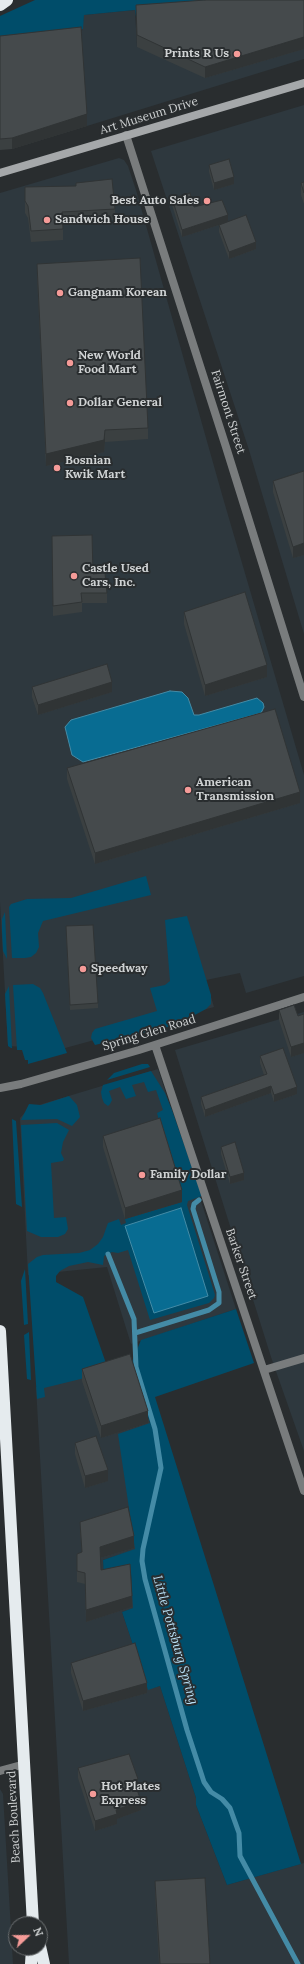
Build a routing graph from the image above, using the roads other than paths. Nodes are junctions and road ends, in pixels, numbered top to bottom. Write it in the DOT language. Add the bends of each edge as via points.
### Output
graph roads {
  1 [pos="8,0"];
  2 [pos="0,5"];
  3 [pos="304,83"];
  4 [pos="126,136"];
  5 [pos="0,173"];
  6 [pos="304,697"];
  7 [pos="304,997"];
  8 [pos="155,1045"];
  9 [pos="0,1088"];
  10 [pos="0,1331"];
  11 [pos="304,1358"];
  12 [pos="264,1370"];
  13 [pos="304,1491"];
  14 [pos="25,1764"];
  15 [pos="0,1771"];
  16 [pos="34,1916"];
  1 -- 2 [label="highway"];
  3 -- 4 [label="street, Art Museum Drive"];
  4 -- 5 [label="street, Art Museum Drive"];
  4 -- 6 [label="street, Fairmont Street"];
  7 -- 8 [label="street, Spring Glen Road"];
  8 -- 9 [label="street, Spring Glen Road"];
  8 -- 12 [label="street, Barker Street"];
  10 -- 14 [label="highway, Beach Boulevard"];
  11 -- 12 [label="street"];
  12 -- 13 [label="street, Barker Street"];
  14 -- 15 [label="street"];
  14 -- 16 [label="highway, Beach Boulevard"];
}
